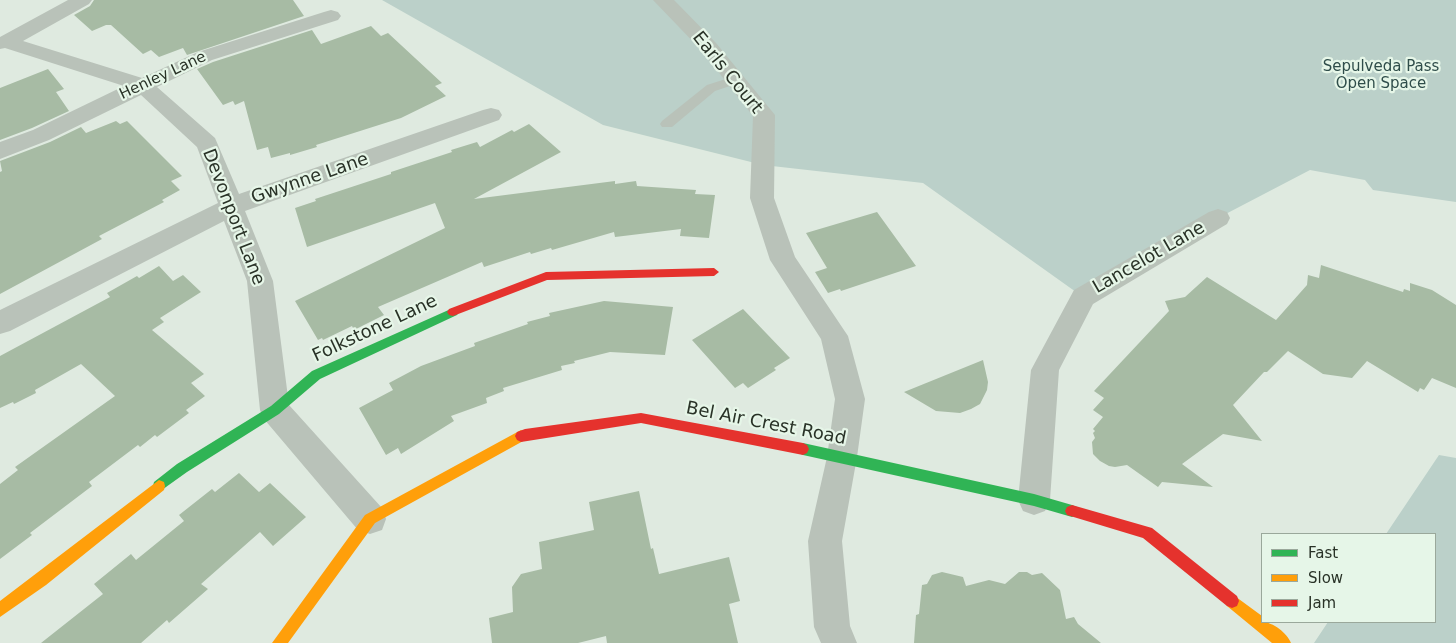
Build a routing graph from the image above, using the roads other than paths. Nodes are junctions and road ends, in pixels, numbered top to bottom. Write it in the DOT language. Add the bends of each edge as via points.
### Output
graph roads {
  1 [pos="82,0"];
  2 [pos="663,0"];
  3 [pos="331,16"];
  4 [pos="3,43"];
  5 [pos="736,80"];
  6 [pos="142,85"];
  7 [pos="491,115"];
  8 [pos="667,124"];
  9 [pos="0,151"];
  10 [pos="232,206"];
  11 [pos="1218,218"];
  12 [pos="714,272"];
  13 [pos="0,323"];
  14 [pos="275,410"];
  15 [pos="842,457"];
  16 [pos="1034,500"];
  17 [pos="370,519"];
  18 [pos="0,610"];
  19 [pos="279,643"];
  20 [pos="839,643"];
  21 [pos="1284,643"];
  1 -- 4 [label="street"];
  2 -- 5 [label="street, Earls Court"];
  3 -- 6 [label="street, Henley Lane" via="205,56"];
  4 -- 6 [label="street, Devonport Lane"];
  5 -- 8 [label="lane" via="711,88"];
  5 -- 15 [label="street, Earls Court" via="764,115 762,198 783,260 834,336 850,399"];
  6 -- 9 [label="street, Henley Lane" via="41,135"];
  6 -- 10 [label="street, Devonport Lane" via="207,143"];
  7 -- 10 [label="street, Gwynne Lane"];
  10 -- 13 [label="street, Gwynne Lane"];
  10 -- 14 [label="street, Devonport Lane" via="260,281"];
  11 -- 16 [label="street, Lancelot Lane" via="1083,297 1045,370"];
  12 -- 14 [label="street, Folkstone Lane" via="546,276 456,311 316,375"];
  14 -- 17 [label="street"];
  14 -- 18 [label="street, Folkstone Lane" via="182,468"];
  15 -- 16 [label="street, Bel Air Crest Road"];
  15 -- 17 [label="street, Bel Air Crest Road" via="641,418 525,434"];
  15 -- 20 [label="street, Earls Court" via="825,541 832,628"];
  16 -- 21 [label="street, Bel Air Crest Road" via="1147,532"];
  17 -- 19 [label="street, Bel Air Crest Road"];
}
